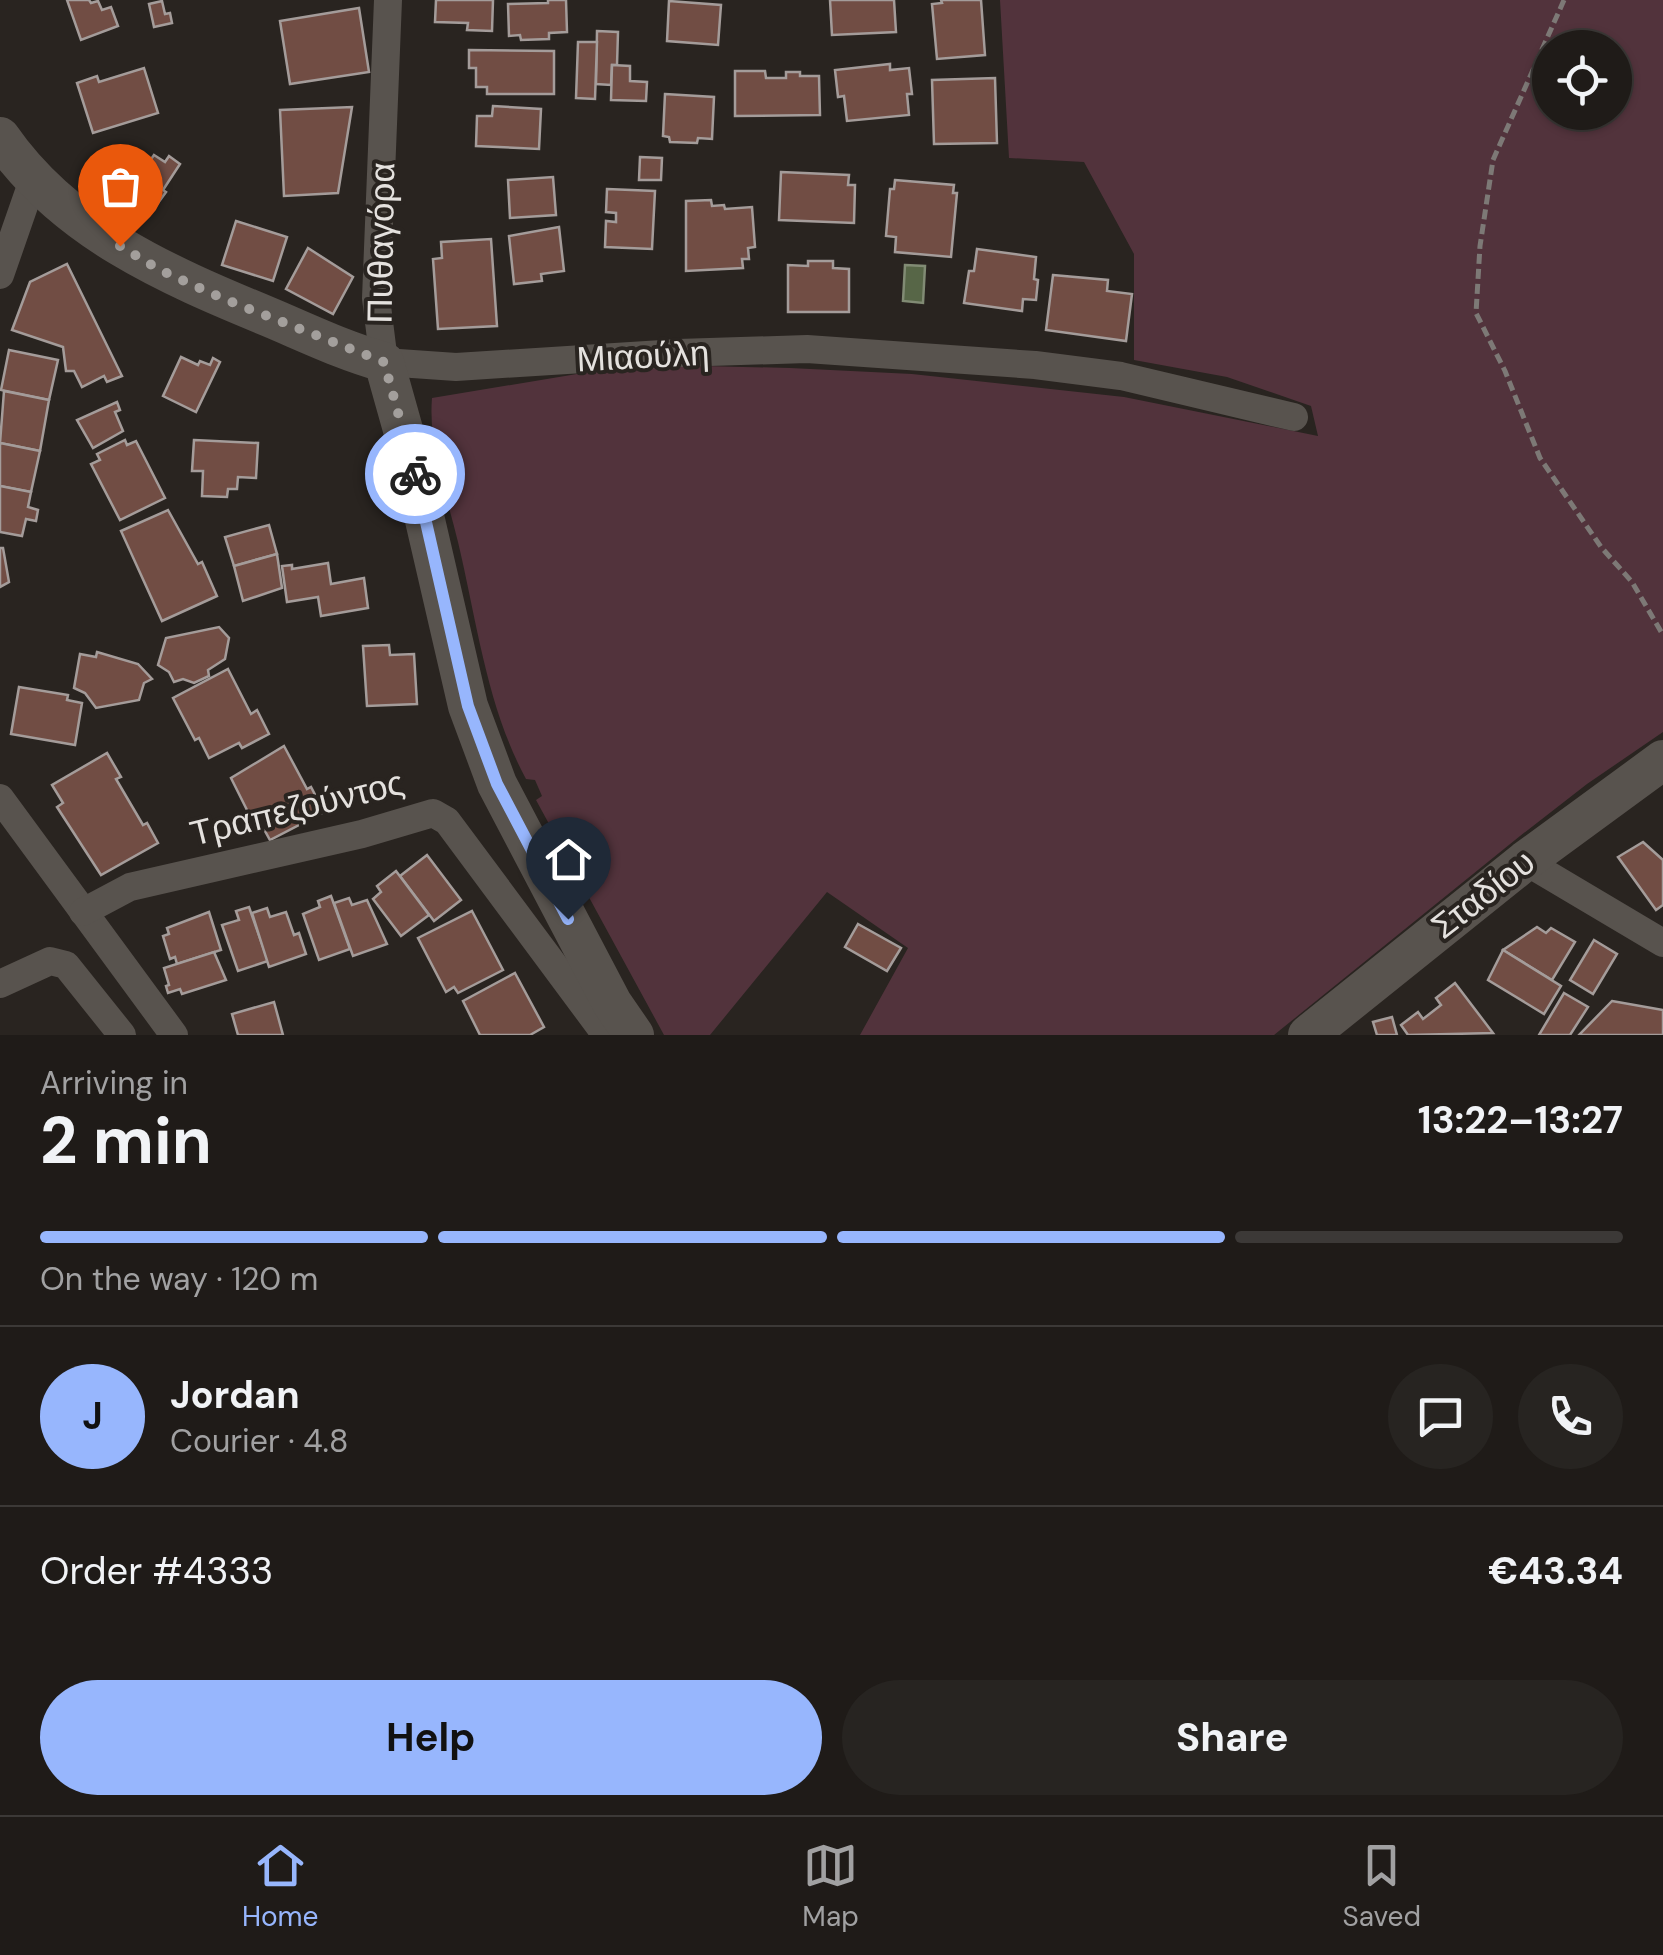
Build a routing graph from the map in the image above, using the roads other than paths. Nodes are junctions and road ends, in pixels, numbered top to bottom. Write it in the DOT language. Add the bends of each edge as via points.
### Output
graph roads {
  1 [pos="388,0"];
  2 [pos="0,137"];
  3 [pos="33,180"];
  4 [pos="0,275"];
  5 [pos="384,362"];
  6 [pos="1294,417"];
  7 [pos="1663,760"];
  8 [pos="5,816"];
  9 [pos="1525,861"];
  10 [pos="83,912"];
  11 [pos="1663,943"];
  12 [pos="0,984"];
  13 [pos="122,1035"];
  14 [pos="174,1035"];
  15 [pos="606,1035"];
  16 [pos="634,1035"];
  17 [pos="1308,1035"];
  1 -- 5 [label="street, Πυθαγόρα" via="376,298"];
  2 -- 3 [label="street, Μιαούλη"];
  3 -- 4 [label="street"];
  3 -- 5 [label="street, Μιαούλη" via="86,226 160,270"];
  5 -- 6 [label="street, Μιαούλη" via="456,367 807,349 1121,376"];
  5 -- 16 [label="street, Πυθαγόρα" via="468,706 497,784"];
  7 -- 9 [label="street, Σταδίου"];
  8 -- 10 [label="street"];
  9 -- 11 [label="street"];
  9 -- 17 [label="street, Σταδίου"];
  10 -- 14 [label="street"];
  10 -- 15 [label="street, Τραπεζούντος" via="130,887 433,813 447,821"];
  12 -- 13 [label="street" via="57,961"];
}
